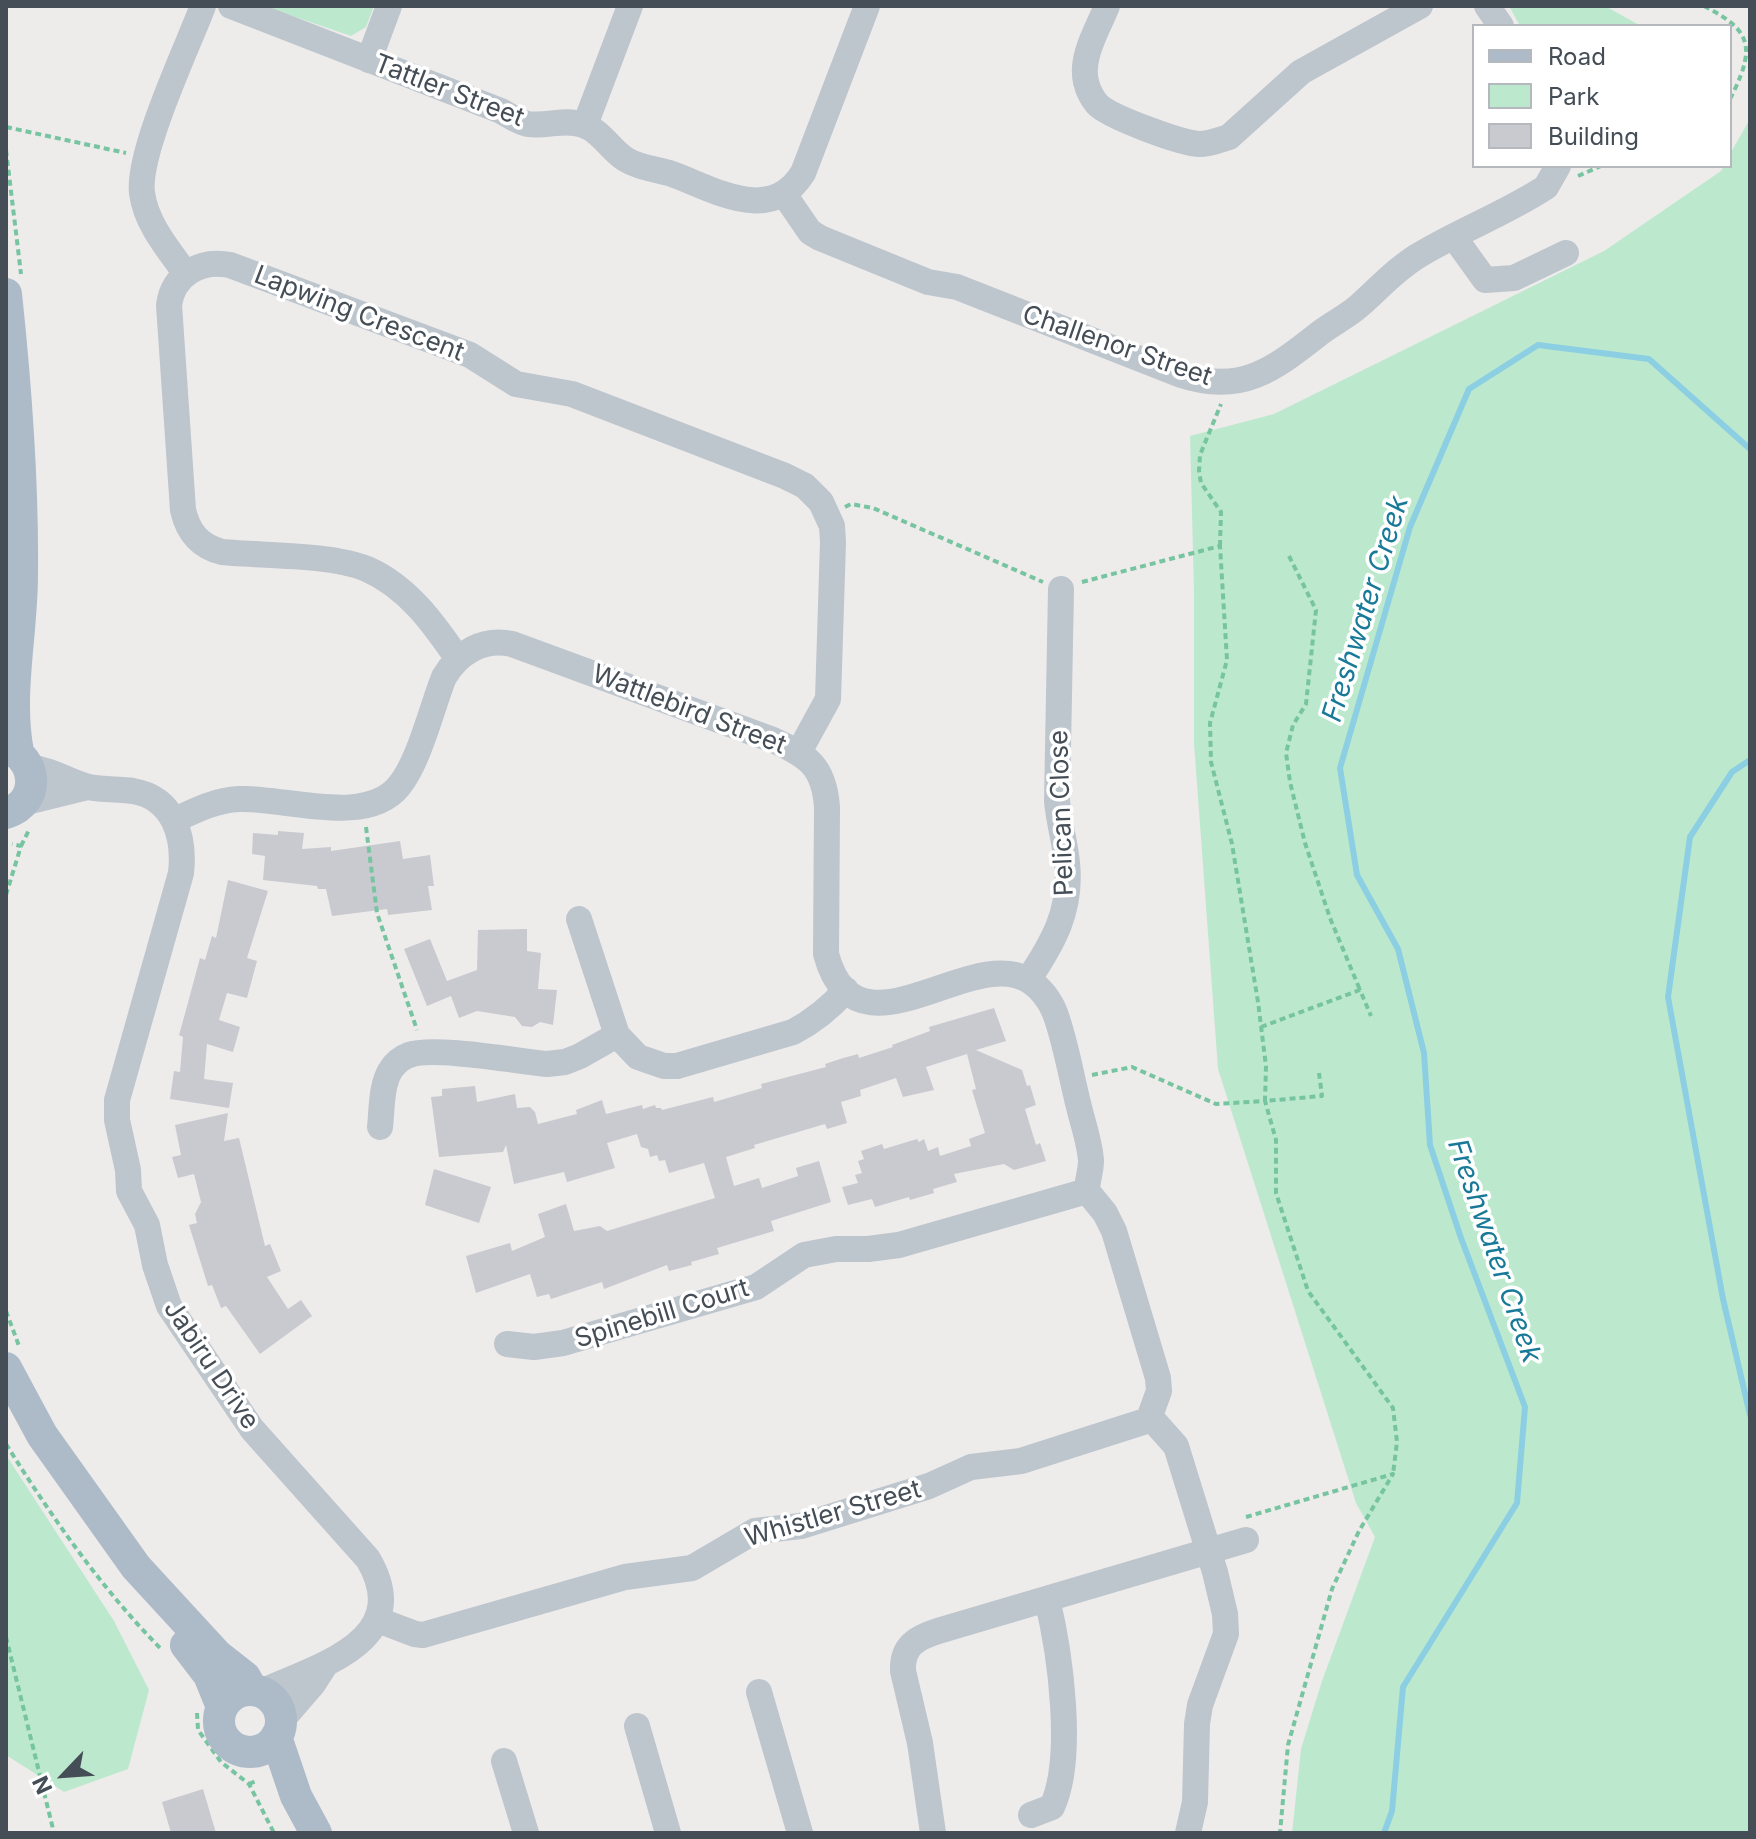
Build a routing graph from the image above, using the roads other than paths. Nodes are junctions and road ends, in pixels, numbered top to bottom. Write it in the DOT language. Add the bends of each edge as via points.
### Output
graph roads {
  1 [pos="203,6"];
  2 [pos="231,6"];
  3 [pos="389,6"];
  4 [pos="630,6"];
  5 [pos="867,6"];
  6 [pos="1107,6"];
  7 [pos="1420,6"];
  8 [pos="1487,6"];
  9 [pos="1500,24"];
  10 [pos="369,60"];
  11 [pos="585,125"];
  12 [pos="1557,168"];
  13 [pos="784,194"];
  14 [pos="1454,237"];
  15 [pos="1566,253"];
  16 [pos="186,274"];
  17 [pos="6,294"];
  18 [pos="1061,589"];
  19 [pos="458,659"];
  20 [pos="799,752"];
  21 [pos="18,756"];
  22 [pos="88,787"];
  23 [pos="175,820"];
  24 [pos="12,821"];
  25 [pos="579,919"];
  26 [pos="1028,980"];
  27 [pos="846,990"];
  28 [pos="617,1035"];
  29 [pos="380,1127"];
  30 [pos="1087,1191"];
  31 [pos="507,1344"];
  32 [pos="6,1368"];
  33 [pos="6,1404"];
  34 [pos="1152,1419"];
  35 [pos="1246,1540"];
  36 [pos="1209,1551"];
  37 [pos="1047,1599"];
  38 [pos="378,1620"];
  39 [pos="324,1667"];
  40 [pos="257,1691"];
  41 [pos="759,1692"];
  42 [pos="210,1707"];
  43 [pos="637,1726"];
  44 [pos="278,1729"];
  45 [pos="504,1761"];
  46 [pos="252,1766"];
  47 [pos="1031,1815"];
  48 [pos="296,1833"];
  49 [pos="316,1833"];
  50 [pos="526,1833"];
  51 [pos="668,1833"];
  52 [pos="800,1833"];
  53 [pos="933,1833"];
  54 [pos="1188,1833"];
  1 -- 16 [label="street" via="141,178 148,215"];
  2 -- 10 [label="street, Tattler Street"];
  3 -- 10 [label="street"];
  4 -- 11 [label="street"];
  5 -- 13 [label="street" via="803,173"];
  6 -- 7 [label="street" via="1085,65 1099,106 1199,144 1229,137 1301,72"];
  8 -- 9 [label="street"];
  10 -- 11 [label="street, Tattler Street" via="518,121"];
  11 -- 13 [label="street" via="638,165 749,201"];
  12 -- 14 [label="street, Challenor Street" via="1546,187"];
  13 -- 14 [label="street, Challenor Street" via="820,238 1181,375 1221,384 1264,373 1284,361 1360,306 1391,273"];
  14 -- 15 [label="street" via="1485,280 1514,278"];
  16 -- 19 [label="street" via="173,288 169,305 183,510 195,538 222,552 368,569 421,609"];
  16 -- 20 [label="street, Lapwing Crescent" via="218,262 258,275 470,355 516,384 572,394 805,486 828,514 833,542 830,684 821,715"];
  17 -- 21 [label="main road" via="22,506 21,623 13,711"];
  18 -- 26 [label="street, Pelican Close" via="1057,801 1067,859 1067,903 1061,926"];
  19 -- 20 [label="street, Wattlebird Street" via="488,642 524,646"];
  19 -- 23 [label="street" via="444,677 405,777 393,793 363,807 243,799 210,804"];
  20 -- 27 [label="street, Wattlebird Street" via="815,767 826,792 826,954"];
  21 -- 22 [label="street"];
  21 -- 24 [label="main road" via="32,787"];
  22 -- 23 [label="street" via="135,791 163,806"];
  22 -- 24 [label="street"];
  23 -- 38 [label="street, Jabiru Drive" via="183,850 181,873 117,1100 129,1191 147,1225 169,1306 252,1429 368,1559 382,1594"];
  25 -- 28 [label="street"];
  26 -- 27 [label="street" via="995,973 886,1003"];
  26 -- 30 [label="street" via="1055,1013 1091,1158"];
  27 -- 28 [label="street" via="820,1016 793,1032 677,1066 638,1057"];
  28 -- 29 [label="street" via="556,1063 407,1055 390,1071"];
  30 -- 31 [label="street, Spinebill Court" via="899,1245 804,1255 756,1287 563,1343"];
  30 -- 34 [label="street" via="1114,1231 1153,1363 1159,1391"];
  32 -- 40 [label="main road" via="42,1435 136,1567"];
  33 -- 42 [label="main road" via="105,1553 205,1667"];
  34 -- 36 [label="street" via="1176,1446"];
  34 -- 38 [label="street, Whistler Street" via="1021,1461 971,1467 929,1486 801,1526 755,1531 680,1571 625,1577 423,1635"];
  35 -- 36 [label="street"];
  36 -- 37 [label="street"];
  36 -- 54 [label="street" via="1226,1634 1200,1705 1195,1802"];
  37 -- 47 [label="street" via="1059,1657 1061,1777 1052,1807"];
  37 -- 53 [label="street" via="920,1637 906,1651 903,1671"];
  38 -- 39 [label="street" via="359,1643"];
  39 -- 40 [label="street"];
  39 -- 44 [label="street"];
  40 -- 42 [label="main road" via="234,1694"];
  40 -- 44 [label="main road" via="275,1703"];
  41 -- 52 [label="street"];
  42 -- 46 [label="main road" via="224,1737"];
  43 -- 51 [label="street"];
  44 -- 46 [label="main road"];
  44 -- 49 [label="main road" via="296,1796"];
  45 -- 50 [label="street"];
  46 -- 48 [label="main road"];
}
